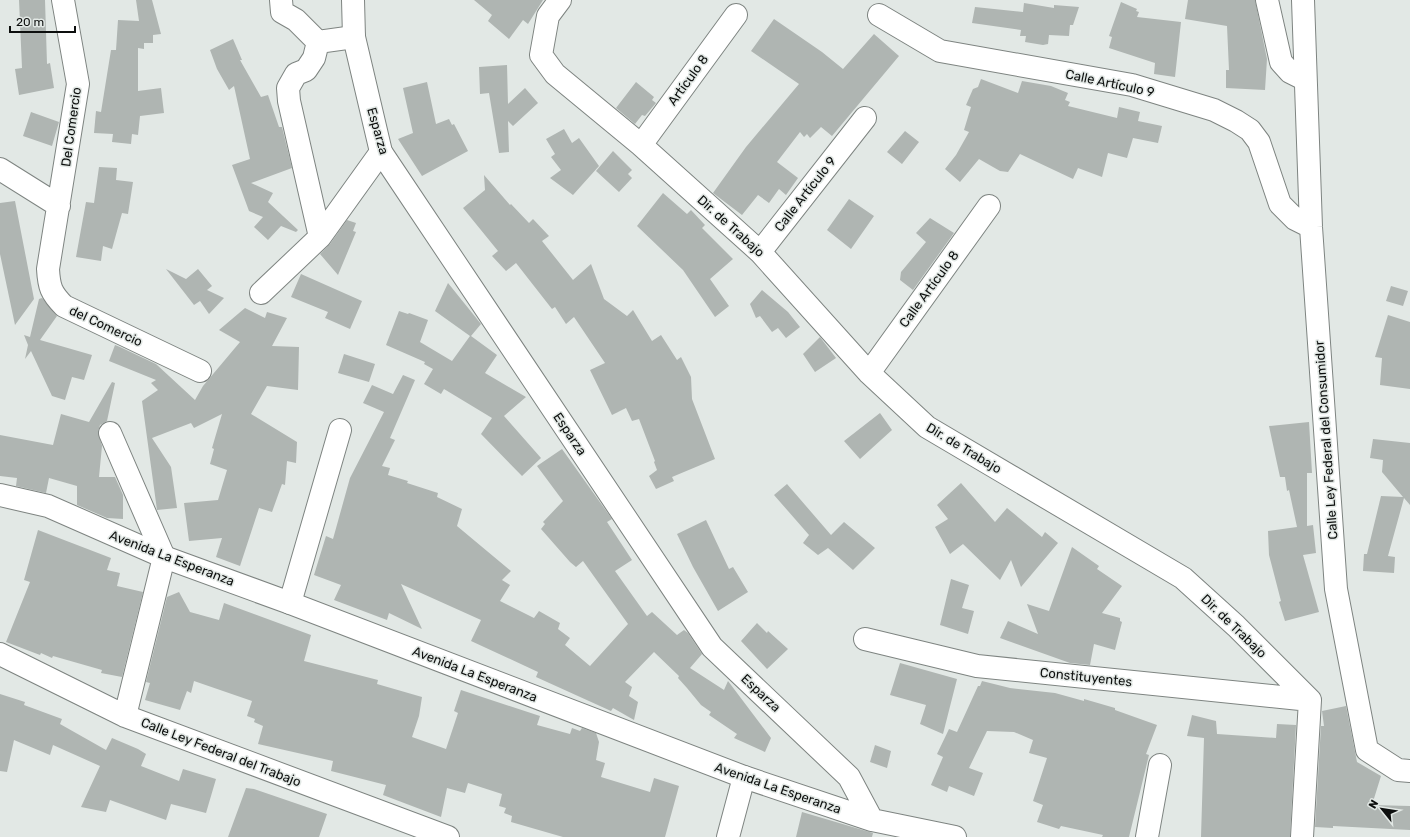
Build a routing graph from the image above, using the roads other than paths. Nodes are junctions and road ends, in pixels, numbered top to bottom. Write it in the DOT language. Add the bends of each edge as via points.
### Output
graph roads {
  1 [pos="63,0"];
  2 [pos="281,0"];
  3 [pos="353,0"];
  4 [pos="560,0"];
  5 [pos="1267,0"];
  6 [pos="1303,0"];
  7 [pos="736,15"];
  8 [pos="878,16"];
  9 [pos="354,37"];
  10 [pos="318,42"];
  11 [pos="1304,79"];
  12 [pos="865,118"];
  13 [pos="641,145"];
  14 [pos="381,152"];
  15 [pos="0,169"];
  16 [pos="59,206"];
  17 [pos="989,206"];
  18 [pos="1311,226"];
  19 [pos="320,237"];
  20 [pos="760,252"];
  21 [pos="261,293"];
  22 [pos="200,370"];
  23 [pos="869,373"];
  24 [pos="340,430"];
  25 [pos="110,434"];
  26 [pos="0,495"];
  27 [pos="164,557"];
  28 [pos="290,603"];
  29 [pos="865,639"];
  30 [pos="0,654"];
  31 [pos="1310,700"];
  32 [pos="125,716"];
  33 [pos="1160,765"];
  34 [pos="1410,771"];
  35 [pos="744,777"];
  36 [pos="872,820"];
  37 [pos="448,837"];
  38 [pos="728,837"];
  39 [pos="955,837"];
  40 [pos="1147,837"];
  41 [pos="1302,837"];
  1 -- 16 [label="street, Del Comercio" via="78,84"];
  2 -- 10 [label="street" via="282,12 296,20"];
  3 -- 9 [label="street, Esparza"];
  4 -- 13 [label="street, Dir. de Trabajo" via="548,16 541,55 555,74"];
  5 -- 11 [label="street" via="1281,62 1290,72"];
  6 -- 11 [label="street, Calle Ley Federal del Consumidor"];
  7 -- 13 [label="street, Artículo 8"];
  8 -- 18 [label="street, Calle Artículo 9" via="940,51 1132,85 1214,110 1236,120 1250,130 1259,142 1280,204 1295,219"];
  9 -- 10 [label="street"];
  9 -- 14 [label="street, Esparza"];
  10 -- 19 [label="street" via="314,58 306,70 296,74 288,88"];
  11 -- 18 [label="street, Calle Ley Federal del Consumidor"];
  12 -- 20 [label="street, Calle Artículo 9"];
  13 -- 20 [label="street, Dir. de Trabajo"];
  14 -- 19 [label="street"];
  14 -- 36 [label="street, Esparza" via="712,647 849,777"];
  15 -- 16 [label="street"];
  16 -- 22 [label="street, del Comercio" via="48,269 53,296 64,306"];
  17 -- 23 [label="street, Calle Artículo 8"];
  18 -- 34 [label="street, Calle Ley Federal del Consumidor" via="1336,589 1367,750 1398,770"];
  19 -- 21 [label="street"];
  20 -- 23 [label="street, Dir. de Trabajo"];
  23 -- 31 [label="street, Dir. de Trabajo" via="927,427 1183,578 1236,626"];
  24 -- 28 [label="street"];
  25 -- 27 [label="street"];
  26 -- 27 [label="street, Avenida La Esperanza" via="48,506"];
  27 -- 28 [label="street, Avenida La Esperanza"];
  27 -- 32 [label="street"];
  28 -- 35 [label="street, Avenida La Esperanza"];
  29 -- 31 [label="street, Constituyentes" via="977,666"];
  30 -- 32 [label="street, Calle Ley Federal del Trabajo"];
  31 -- 41 [label="street"];
  32 -- 37 [label="street, Calle Ley Federal del Trabajo"];
  33 -- 40 [label="street"];
  35 -- 36 [label="street, Avenida La Esperanza"];
  35 -- 38 [label="street"];
  36 -- 39 [label="street, Avenida La Esperanza"];
}
